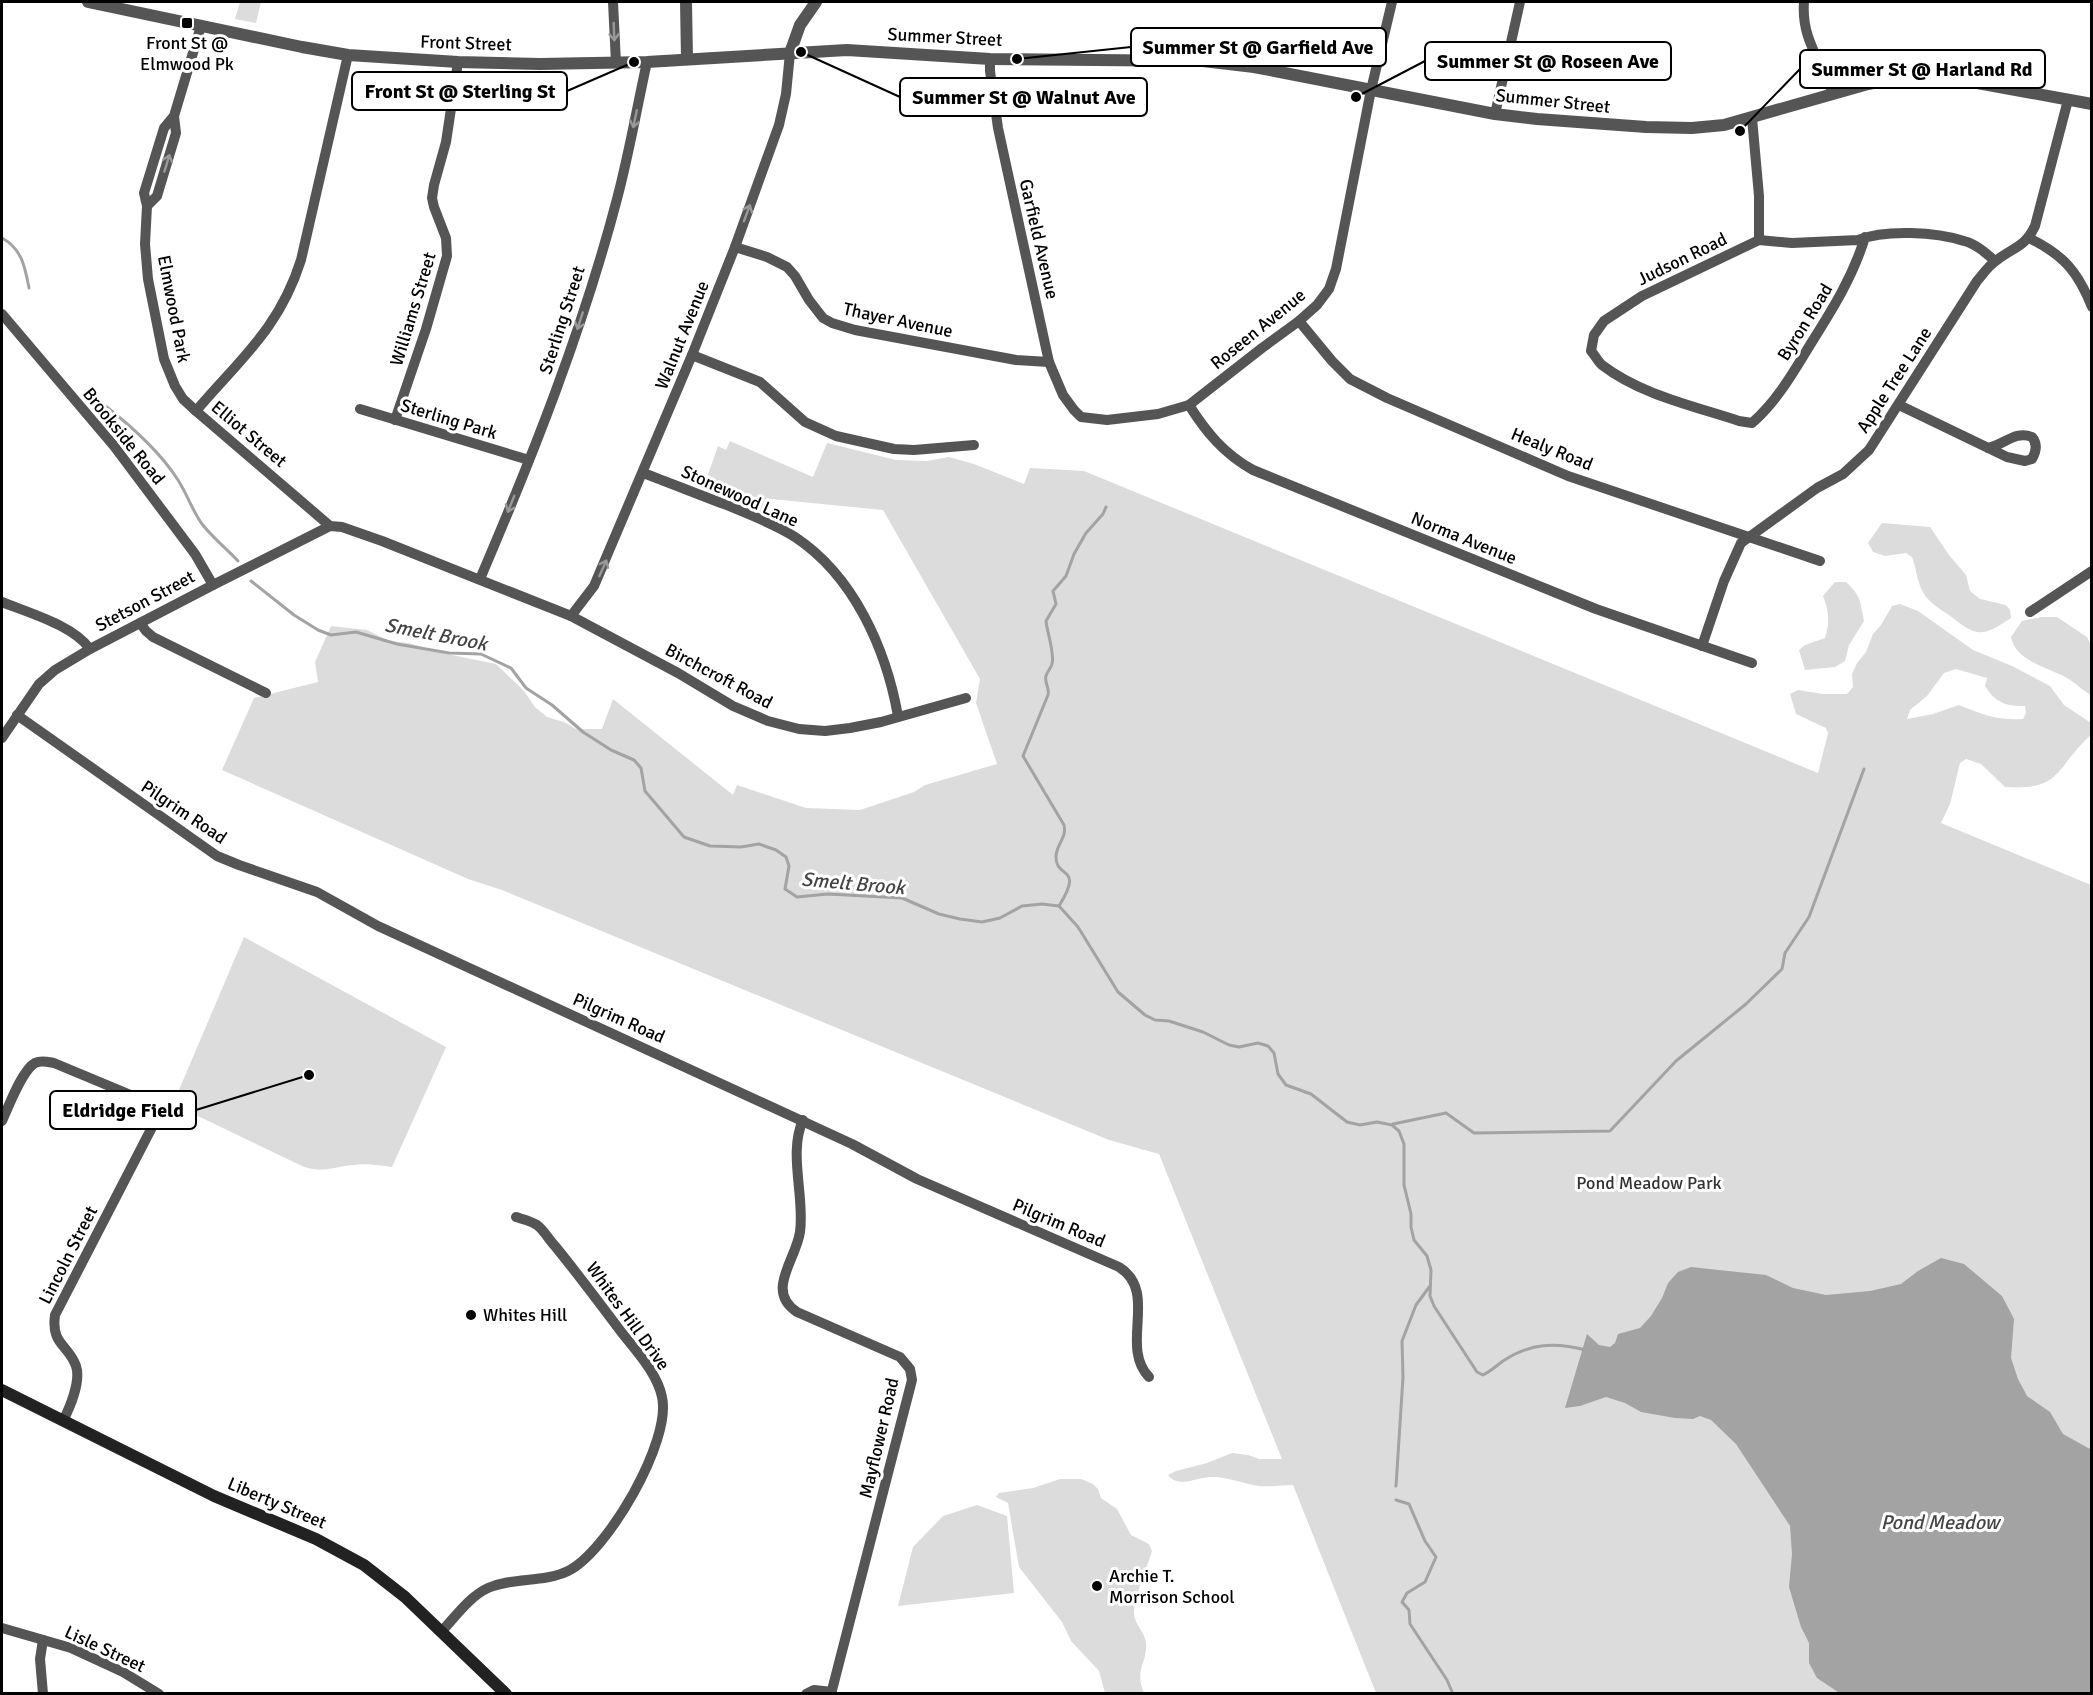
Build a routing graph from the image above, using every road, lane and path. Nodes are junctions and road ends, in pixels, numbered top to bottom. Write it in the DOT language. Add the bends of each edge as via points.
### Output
graph roads {
  1 [pos="88,2"];
  2 [pos="613,2"];
  3 [pos="686,2"];
  4 [pos="816,2"];
  5 [pos="1392,2"];
  6 [pos="1520,2"];
  7 [pos="1804,2"];
  8 [pos="201,26"];
  9 [pos="790,53"];
  10 [pos="348,55"];
  11 [pos="687,59"];
  12 [pos="990,59"];
  13 [pos="458,62"];
  14 [pos="647,62"];
  15 [pos="616,63"];
  16 [pos="1371,90"];
  17 [pos="1833,94"];
  18 [pos="2068,100"];
  19 [pos="2091,104"];
  20 [pos="1495,114"];
  21 [pos="1752,118"];
  22 [pos="1865,237"];
  23 [pos="2029,238"];
  24 [pos="1759,240"];
  25 [pos="735,247"];
  26 [pos="1995,261"];
  27 [pos="2091,308"];
  28 [pos="2,314"];
  29 [pos="1299,321"];
  30 [pos="692,355"];
  31 [pos="1049,362"];
  32 [pos="1189,405"];
  33 [pos="1899,405"];
  34 [pos="360,409"];
  35 [pos="196,411"];
  36 [pos="1081,417"];
  37 [pos="1759,417"];
  38 [pos="395,420"];
  39 [pos="974,446"];
  40 [pos="1988,448"];
  41 [pos="529,460"];
  42 [pos="643,473"];
  43 [pos="330,526"];
  44 [pos="1751,537"];
  45 [pos="1820,561"];
  46 [pos="2091,571"];
  47 [pos="480,579"];
  48 [pos="213,585"];
  49 [pos="2,602"];
  50 [pos="2030,612"];
  51 [pos="571,616"];
  52 [pos="140,623"];
  53 [pos="1702,646"];
  54 [pos="90,649"];
  55 [pos="1752,663"];
  56 [pos="266,693"];
  57 [pos="966,698"];
  58 [pos="17,716"];
  59 [pos="898,716"];
  60 [pos="2,738"];
  61 [pos="162,1108"];
  62 [pos="803,1120"];
  63 [pos="2,1121"];
  64 [pos="183,1122"];
  65 [pos="516,1217"];
  66 [pos="1149,1377"];
  67 [pos="2,1390"];
  68 [pos="63,1421"];
  69 [pos="2,1628"];
  70 [pos="442,1631"];
  71 [pos="43,1640"];
  72 [pos="832,1693"];
  73 [pos="43,1694"];
  74 [pos="159,1694"];
  75 [pos="506,1694"];
  76 [pos="806,1694"];
  1 -- 8 [label="street, Front Street"];
  2 -- 15 [label="street, one-way"];
  3 -- 11 [label="street"];
  4 -- 9 [label="street" via="800,24"];
  5 -- 16 [label="street, Roseen Avenue"];
  6 -- 20 [label="street"];
  7 -- 17 [label="street" via="1805,30"];
  8 -- 10 [label="street, Front Street"];
  8 -- 35 [label="street, Elmwood Park" via="174,116 164,128 144,193 148,279 164,359 175,386"];
  9 -- 11 [label="street, Front Street"];
  9 -- 12 [label="street, Summer Street" via="847,50"];
  25 -- 9 [label="street, Walnut Avenue, one-way" via="779,125"];
  10 -- 13 [label="street, Front Street"];
  10 -- 35 [label="street, Elliot Street" via="293,286 257,343"];
  11 -- 14 [label="street, Front Street"];
  12 -- 16 [label="street, Summer Street" via="1203,61"];
  12 -- 31 [label="street, Garfield Avenue" via="998,128"];
  13 -- 15 [label="street, Front Street"];
  13 -- 38 [label="street, Williams Street" via="446,142 434,185 434,207 446,238 447,256"];
  14 -- 15 [label="street, Front Street"];
  14 -- 41 [label="street, Sterling Street, one-way" via="606,235 566,362"];
  16 -- 20 [label="street, Summer Street"];
  16 -- 29 [label="street, Roseen Avenue" via="1336,269 1329,289"];
  17 -- 18 [label="street, Summer Street" via="1886,80 1922,77"];
  17 -- 21 [label="street, Summer Street"];
  18 -- 19 [label="street, Summer Street"];
  18 -- 23 [label="street"];
  20 -- 21 [label="street, Summer Street" via="1674,128 1707,127"];
  21 -- 24 [label="street"];
  22 -- 24 [label="street" via="1792,243"];
  22 -- 26 [label="street" via="1911,232 1965,241"];
  22 -- 37 [label="street, Byron Road" via="1848,284 1772,404"];
  23 -- 26 [label="street, Apple Tree Lane"];
  23 -- 27 [label="street" via="2052,250 2075,272"];
  24 -- 37 [label="street, Judson Road" via="1642,296 1604,321 1594,335 1591,351 1600,364 1664,396 1739,421 1752,423"];
  25 -- 30 [label="street, Walnut Avenue"];
  25 -- 31 [label="street, Thayer Avenue" via="787,267 815,309 832,323 1016,360"];
  26 -- 33 [label="street, Apple Tree Lane" via="1977,281"];
  28 -- 48 [label="street, Brookside Road" via="114,446"];
  29 -- 32 [label="street, Roseen Avenue"];
  29 -- 44 [label="street, Healy Road" via="1350,379 1387,398 1568,476"];
  30 -- 39 [label="street" via="760,382 806,422 836,436 914,450"];
  30 -- 42 [label="street, Walnut Avenue"];
  31 -- 36 [label="street, Garfield Avenue" via="1063,395"];
  32 -- 36 [label="street, Roseen Avenue" via="1158,414 1107,420"];
  32 -- 53 [label="street, Norma Avenue" via="1224,451 1252,470 1528,583"];
  33 -- 40 [label="street"];
  33 -- 44 [label="street, Apple Tree Lane" via="1869,450 1844,474 1817,488"];
  34 -- 38 [label="street, Sterling Park"];
  35 -- 43 [label="street, Elliot Street"];
  38 -- 41 [label="street, Sterling Park"];
  41 -- 47 [label="street, Sterling Street, one-way"];
  51 -- 42 [label="street, Walnut Avenue, one-way" via="594,586"];
  42 -- 59 [label="street, Stonewood Lane" via="770,524 816,554 861,610 886,666"];
  43 -- 47 [label="street, Elliot Street" via="342,527"];
  43 -- 48 [label="street, Stetson Street"];
  44 -- 45 [label="street, Healy Road"];
  44 -- 53 [label="street, Apple Tree Lane" via="1741,543 1734,555"];
  46 -- 50 [label="street"];
  47 -- 51 [label="street, Elliot Street"];
  48 -- 52 [label="street, Stetson Street"];
  49 -- 54 [label="street" via="70,631"];
  51 -- 59 [label="street, Birchcroft Road" via="733,706 768,721 825,731"];
  52 -- 54 [label="street, Stetson Street"];
  52 -- 56 [label="street" via="157,640"];
  53 -- 55 [label="street, Norma Avenue"];
  54 -- 58 [label="street, Stetson Street" via="44,679"];
  57 -- 59 [label="street, Birchcroft Road"];
  58 -- 60 [label="street, Stetson Street"];
  58 -- 62 [label="street, Pilgrim Road" via="217,856 317,891 378,926"];
  61 -- 63 [label="street" via="44,1062 35,1063 26,1071"];
  61 -- 64 [label="street"];
  61 -- 68 [label="street, Lincoln Street" via="57,1309 55,1333 75,1363 77,1373"];
  62 -- 66 [label="street, Pilgrim Road" via="917,1179 1124,1270 1137,1292 1137,1356"];
  62 -- 72 [label="street, Mayflower Road" via="797,1140 801,1228 782,1284 785,1301 797,1312 900,1357 911,1374 910,1394"];
  65 -- 70 [label="street, Whites Hill Drive" via="537,1225 652,1374 662,1398 662,1423 654,1452 631,1497 592,1552 555,1576 485,1589"];
  67 -- 68 [label="main road, Liberty Street"];
  68 -- 70 [label="main road, Liberty Street" via="214,1496 345,1554 388,1583"];
  69 -- 71 [label="street, Lisle Street"];
  70 -- 75 [label="main road, Liberty Street"];
  71 -- 73 [label="street"];
  71 -- 74 [label="street, Lisle Street" via="86,1654"];
  72 -- 76 [label="street" via="813,1690"];
}
